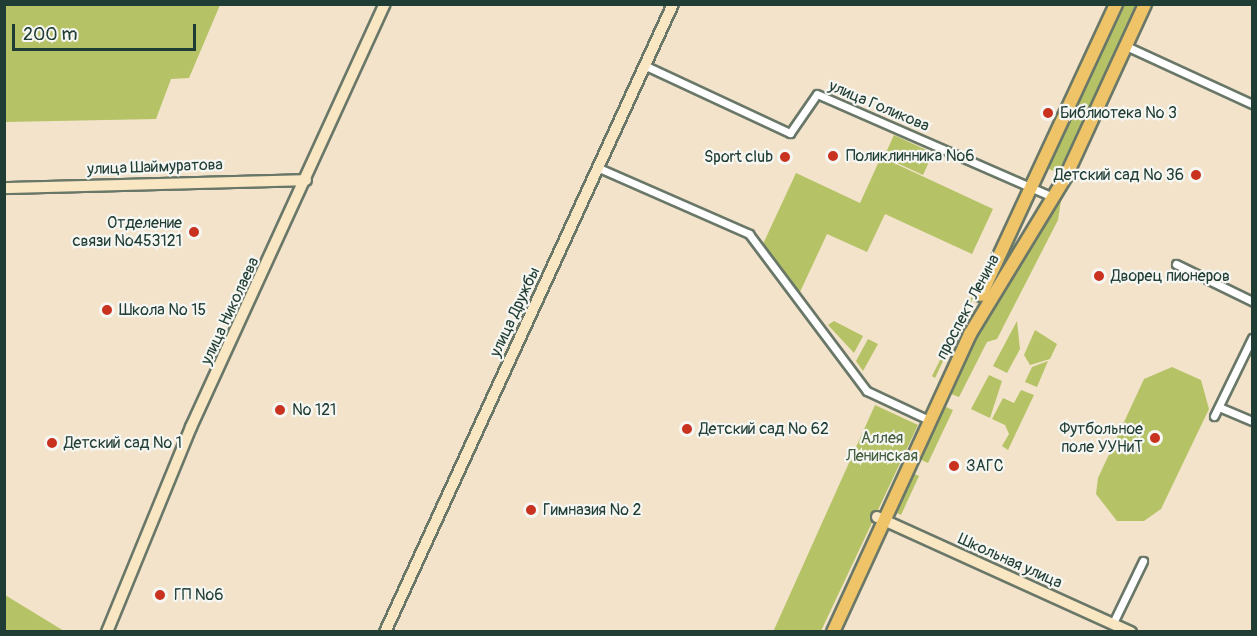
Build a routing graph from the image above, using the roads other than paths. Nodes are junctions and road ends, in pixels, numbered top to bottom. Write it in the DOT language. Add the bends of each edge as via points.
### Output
graph roads {
  1 [pos="385,4"];
  2 [pos="673,4"];
  3 [pos="1116,4"];
  4 [pos="1145,4"];
  5 [pos="1126,46"];
  6 [pos="646,66"];
  7 [pos="1252,104"];
  8 [pos="599,168"];
  9 [pos="306,180"];
  10 [pos="4,188"];
  11 [pos="1034,188"];
  12 [pos="1053,197"];
  13 [pos="1176,264"];
  14 [pos="1252,301"];
  15 [pos="1252,338"];
  16 [pos="1219,407"];
  17 [pos="1214,416"];
  18 [pos="926,419"];
  19 [pos="1252,421"];
  20 [pos="881,519"];
  21 [pos="1143,561"];
  22 [pos="1113,623"];
  23 [pos="107,632"];
  24 [pos="385,632"];
  25 [pos="825,632"];
  26 [pos="833,632"];
  27 [pos="1131,632"];
  1 -- 9 [label="main road, улица Николаева"];
  2 -- 6 [label="main road, улица Дружбы"];
  3 -- 11 [label="main road, проспект Ленина"];
  4 -- 5 [label="main road, проспект Ленина"];
  5 -- 7 [label="street"];
  5 -- 12 [label="main road, проспект Ленина"];
  6 -- 8 [label="main road, улица Дружбы"];
  6 -- 11 [label="street, улица Голикова" via="790,133 817,94"];
  8 -- 18 [label="street" via="750,234 867,391"];
  8 -- 24 [label="main road, улица Дружбы"];
  9 -- 10 [label="main road, улица Шаймуратова"];
  9 -- 23 [label="main road, улица Николаева" via="131,563"];
  11 -- 12 [label="street, улица Голикова"];
  11 -- 18 [label="main road, проспект Ленина"];
  12 -- 18 [label="main road, проспект Ленина" via="993,289"];
  13 -- 14 [label="street"];
  15 -- 16 [label="street"];
  16 -- 17 [label="street"];
  16 -- 19 [label="street"];
  18 -- 20 [label="main road, проспект Ленина"];
  20 -- 22 [label="main road, Школьная улица"];
  20 -- 25 [label="main road, проспект Ленина"];
  20 -- 26 [label="main road, проспект Ленина"];
  21 -- 22 [label="street"];
  22 -- 27 [label="main road, Школьная улица"];
}
